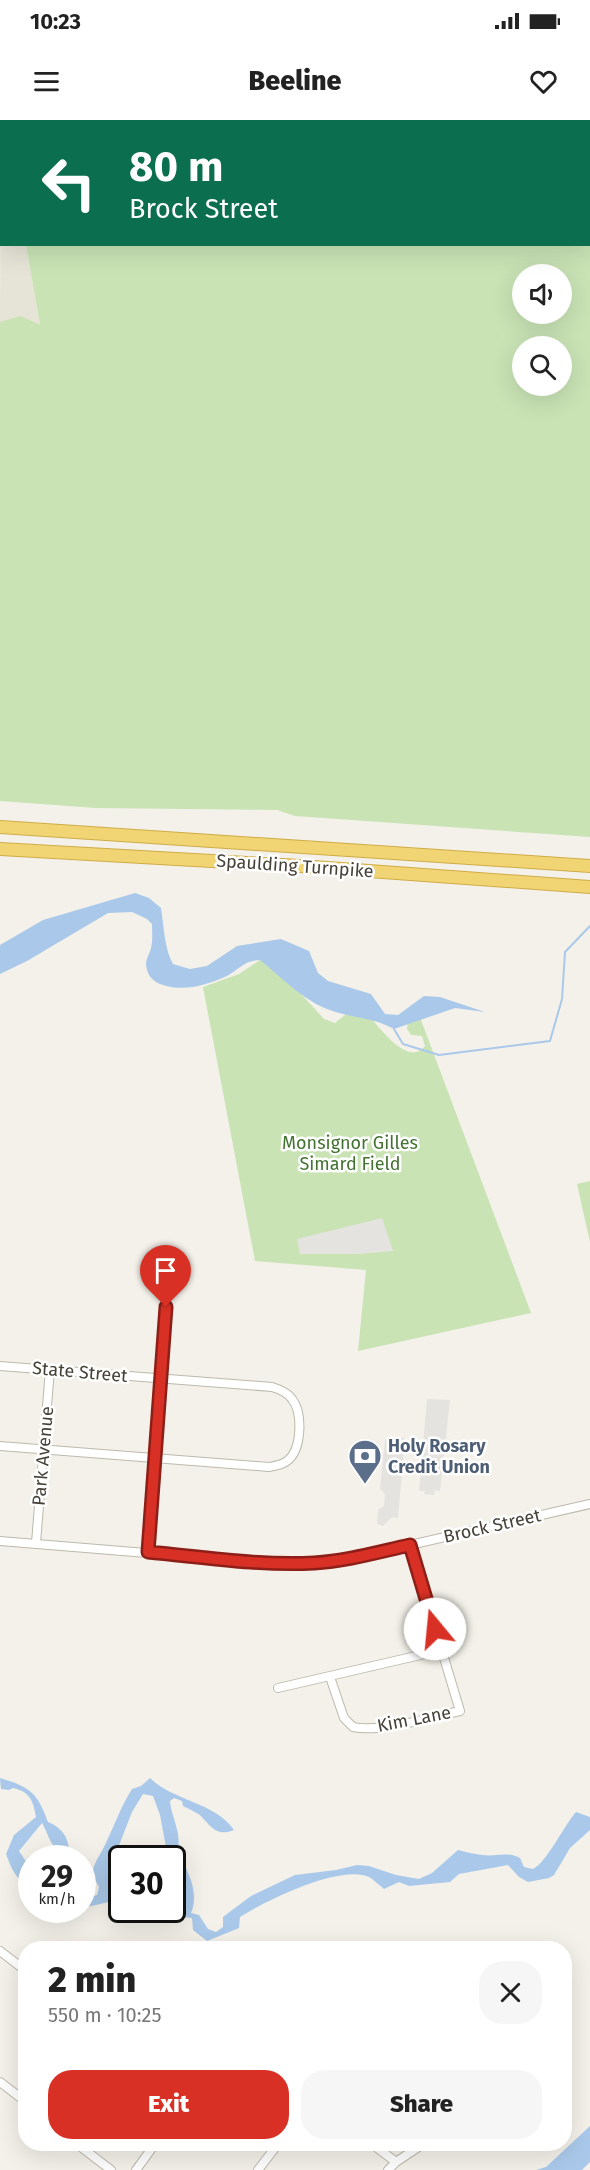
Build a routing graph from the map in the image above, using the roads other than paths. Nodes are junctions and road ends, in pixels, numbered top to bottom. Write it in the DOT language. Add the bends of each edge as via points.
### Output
graph roads {
  1 [pos="0,827"];
  2 [pos="4,850"];
  3 [pos="590,866"];
  4 [pos="590,887"];
  5 [pos="167,1283"];
  6 [pos="0,1366"];
  7 [pos="50,1369"];
  8 [pos="160,1379"];
  9 [pos="0,1446"];
  10 [pos="44,1449"];
  11 [pos="154,1459"];
  12 [pos="590,1504"];
  13 [pos="0,1541"];
  14 [pos="36,1544"];
  15 [pos="410,1545"];
  16 [pos="148,1552"];
  17 [pos="442,1650"];
  18 [pos="330,1677"];
  19 [pos="278,1688"];
  20 [pos="0,1951"];
  21 [pos="18,1965"];
  22 [pos="0,2082"];
  23 [pos="18,2096"];
  24 [pos="86,2151"];
  25 [pos="150,2151"];
  26 [pos="273,2151"];
  27 [pos="381,2151"];
  28 [pos="412,2151"];
  29 [pos="396,2162"];
  30 [pos="111,2170"];
  31 [pos="136,2170"];
  32 [pos="258,2170"];
  33 [pos="388,2170"];
  1 -- 3 [label="highway, Spaulding Turnpike"];
  2 -- 4 [label="highway, Spaulding Turnpike"];
  5 -- 8 [label="street"];
  6 -- 7 [label="street, State Street"];
  7 -- 8 [label="street, State Street"];
  7 -- 10 [label="street, Park Avenue"];
  8 -- 11 [label="street"];
  8 -- 11 [label="street, State Street" via="272,1387 293,1400 299,1425 294,1454 288,1461 269,1467"];
  9 -- 10 [label="street"];
  10 -- 11 [label="street"];
  10 -- 14 [label="street, Park Avenue"];
  11 -- 16 [label="street"];
  12 -- 15 [label="street, Brock Street"];
  13 -- 14 [label="street, Brock Street"];
  14 -- 16 [label="street, Brock Street"];
  15 -- 16 [label="street, Brock Street" via="313,1563"];
  15 -- 17 [label="street"];
  17 -- 18 [label="street"];
  17 -- 18 [label="street, Kim Lane" via="460,1711 387,1726 353,1727 344,1718"];
  18 -- 19 [label="street"];
  20 -- 21 [label="street"];
  22 -- 23 [label="street"];
  24 -- 30 [label="street"];
  25 -- 31 [label="street"];
  26 -- 32 [label="street"];
  27 -- 29 [label="street"];
  28 -- 29 [label="street"];
  29 -- 33 [label="street"];
}
